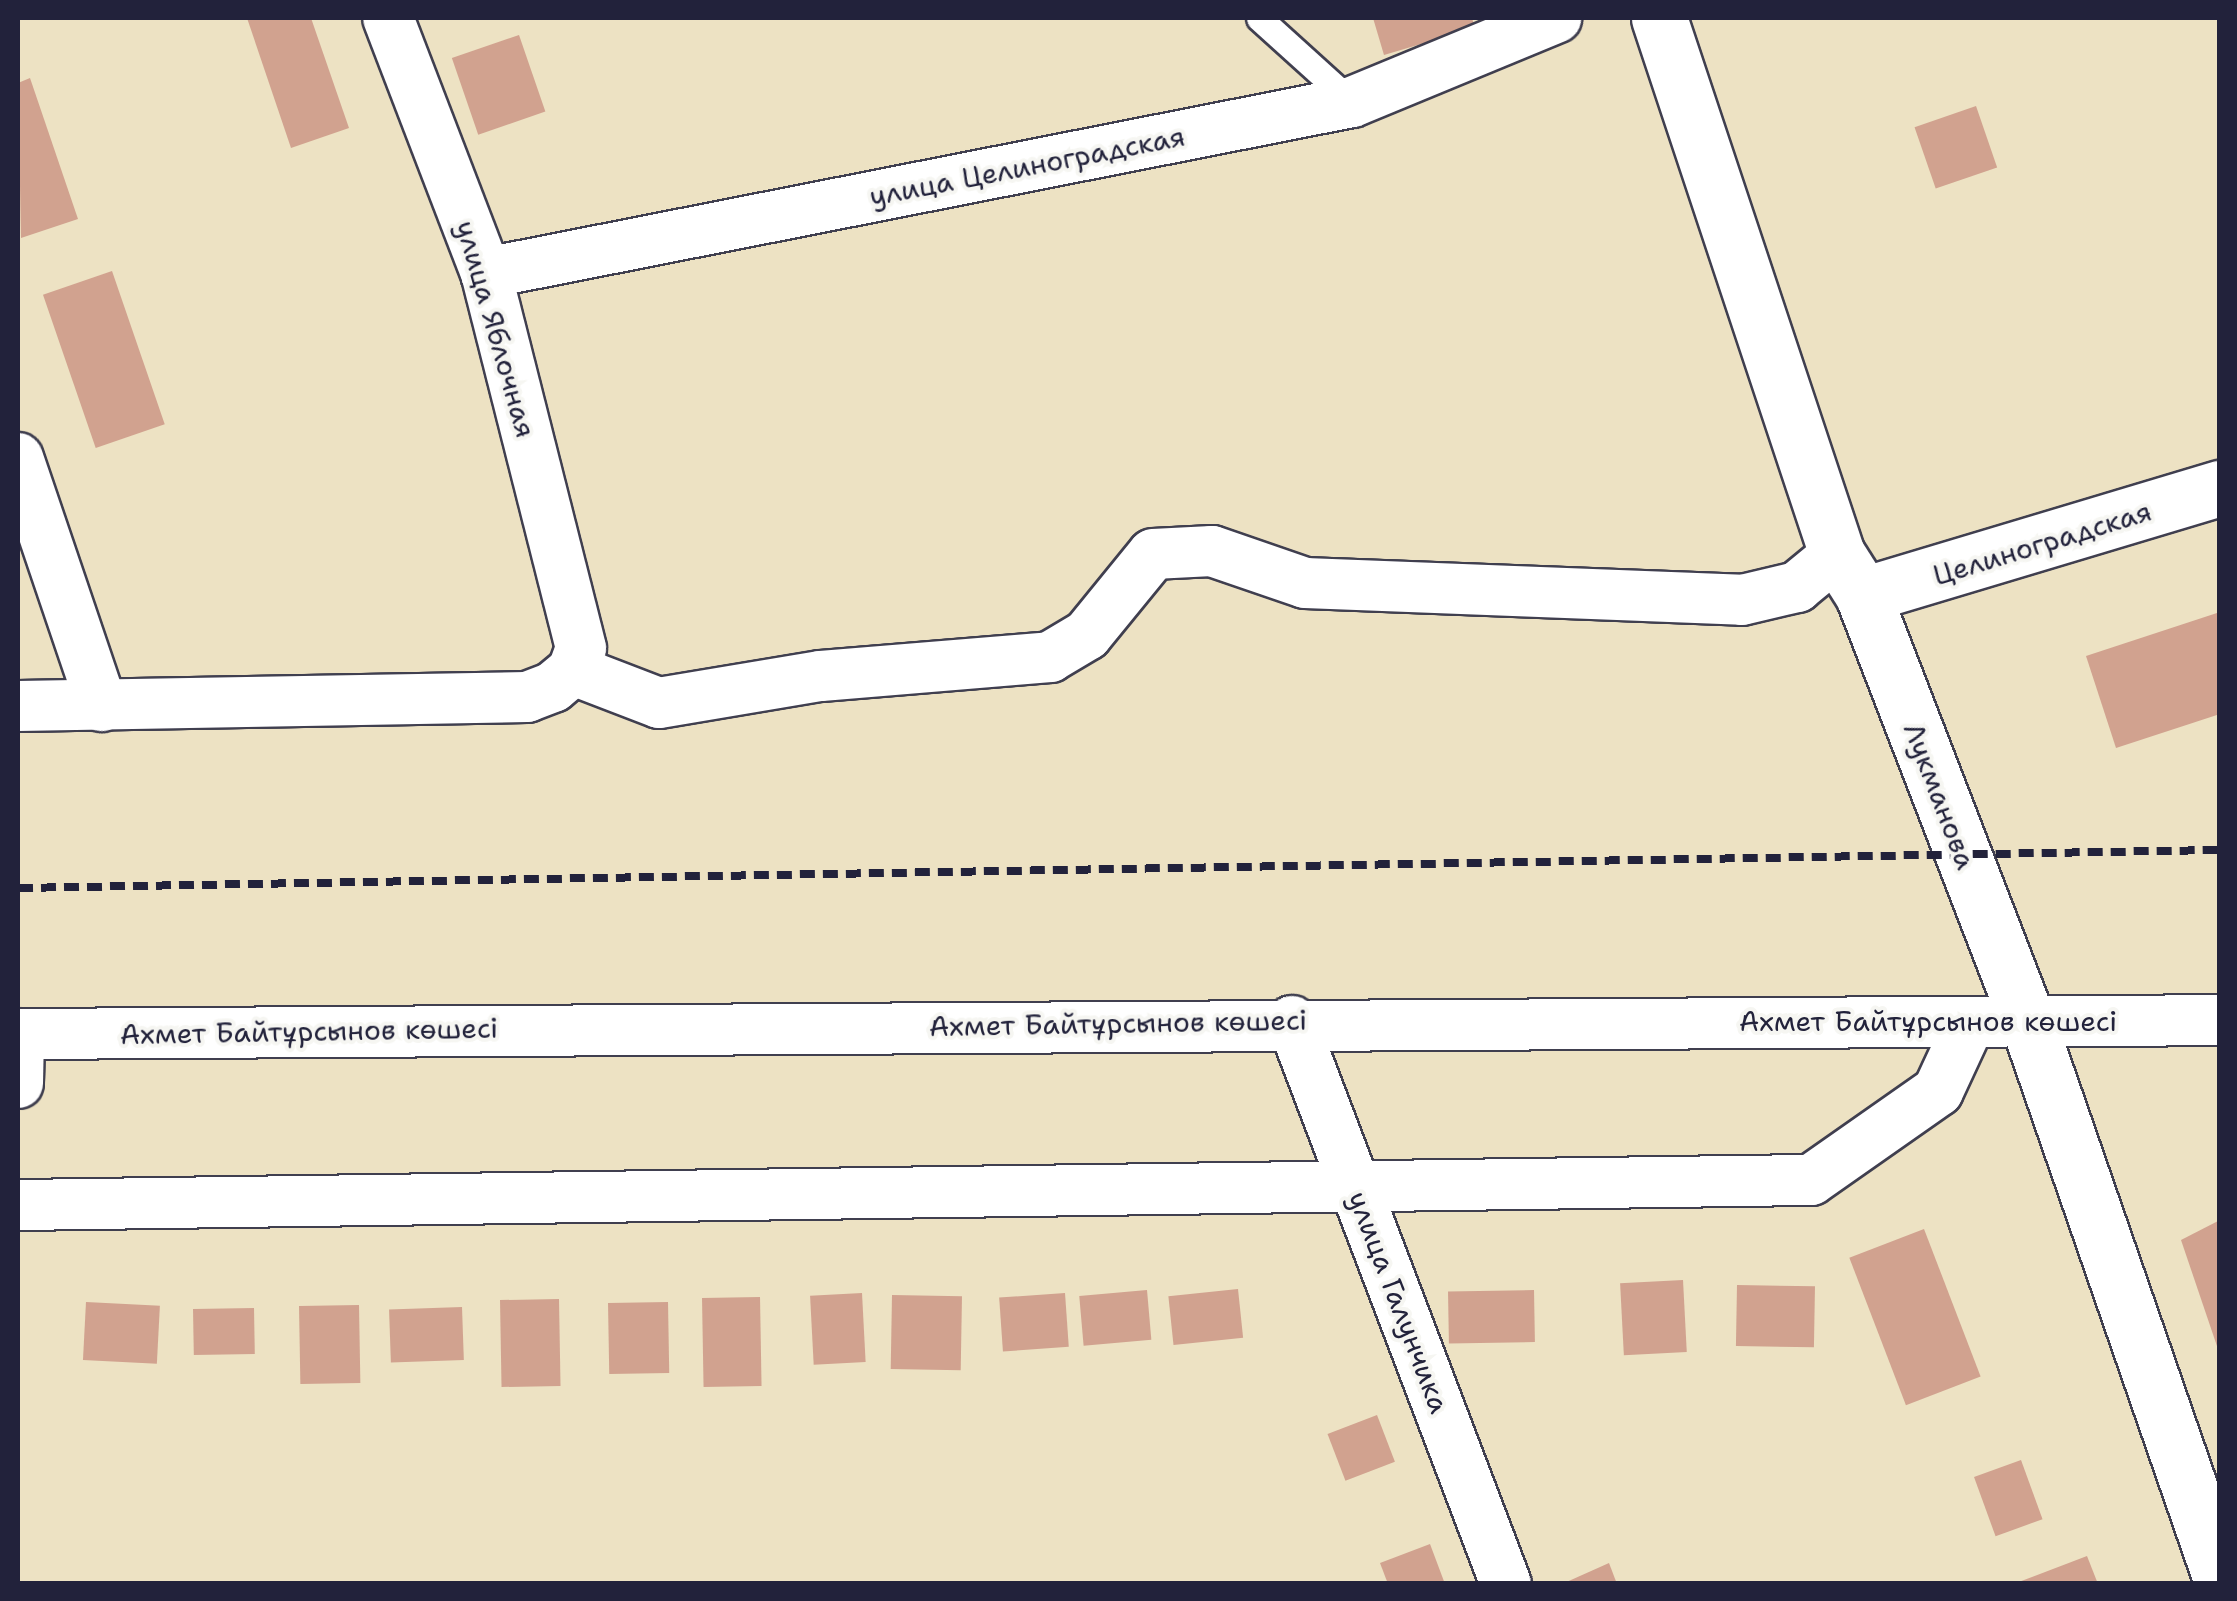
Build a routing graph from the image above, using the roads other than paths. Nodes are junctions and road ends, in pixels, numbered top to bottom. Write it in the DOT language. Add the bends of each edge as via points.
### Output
graph roads {
  1 [pos="388,18"];
  2 [pos="1260,18"];
  3 [pos="1556,18"];
  4 [pos="1659,18"];
  5 [pos="1352,102"];
  6 [pos="486,274"];
  7 [pos="18,458"];
  8 [pos="2220,488"];
  9 [pos="1850,575"];
  10 [pos="577,659"];
  11 [pos="18,706"];
  12 [pos="102,706"];
  13 [pos="2220,1020"];
  14 [pos="1292,1021"];
  15 [pos="1970,1022"];
  16 [pos="2028,1022"];
  17 [pos="18,1034"];
  18 [pos="18,1083"];
  19 [pos="1356,1190"];
  20 [pos="18,1204"];
  21 [pos="2220,1576"];
  22 [pos="1506,1584"];
  1 -- 6 [label="street, улица Яблочная"];
  2 -- 5 [label="lane"];
  3 -- 5 [label="street, улица Целиноградская"];
  4 -- 9 [label="street, Лукманова"];
  5 -- 6 [label="street, улица Целиноградская"];
  6 -- 10 [label="street, улица Яблочная"];
  7 -- 12 [label="street"];
  8 -- 9 [label="street, Целиноградская"];
  9 -- 10 [label="street" via="1742,600 1305,583 1212,551 1153,554 1086,635 1050,657 821,676 659,703"];
  9 -- 16 [label="street, Лукманова"];
  10 -- 12 [label="street" via="554,687 527,696"];
  11 -- 12 [label="street"];
  13 -- 16 [label="street, Ахмет Байтұрсынов көшесі"];
  14 -- 15 [label="street, Ахмет Байтұрсынов көшесі"];
  14 -- 17 [label="street, Ахмет Байтұрсынов көшесі"];
  14 -- 19 [label="street, улица Галунчика"];
  15 -- 16 [label="street, Ахмет Байтұрсынов көшесі"];
  15 -- 19 [label="street" via="1938,1091 1811,1180"];
  16 -- 21 [label="street, Лукманова"];
  17 -- 18 [label="street"];
  19 -- 20 [label="street"];
  19 -- 22 [label="street, улица Галунчика"];
}
